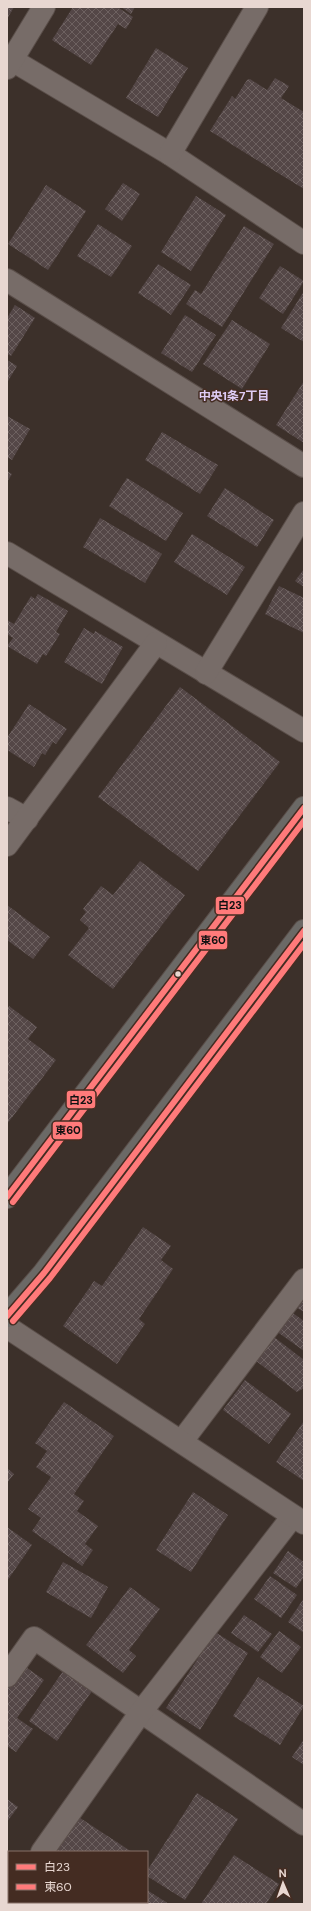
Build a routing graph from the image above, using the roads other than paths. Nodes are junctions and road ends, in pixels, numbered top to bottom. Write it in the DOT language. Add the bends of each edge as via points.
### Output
graph roads {
  1 [pos="44,7"];
  2 [pos="257,7"];
  3 [pos="9,62"];
  4 [pos="170,154"];
  5 [pos="304,243"];
  6 [pos="7,280"];
  7 [pos="304,466"];
  8 [pos="304,513"];
  9 [pos="7,553"];
  10 [pos="156,643"];
  11 [pos="206,673"];
  12 [pos="304,731"];
  13 [pos="7,808"];
  14 [pos="304,808"];
  15 [pos="27,819"];
  16 [pos="7,845"];
  17 [pos="304,931"];
  18 [pos="7,1197"];
  19 [pos="304,1280"];
  20 [pos="7,1316"];
  21 [pos="7,1327"];
  22 [pos="182,1441"];
  23 [pos="299,1520"];
  24 [pos="7,1676"];
  25 [pos="141,1712"];
  26 [pos="304,1824"];
  27 [pos="43,1851"];
  1 -- 3 [label="street"];
  2 -- 4 [label="street"];
  3 -- 4 [label="street"];
  4 -- 5 [label="street"];
  6 -- 7 [label="street"];
  8 -- 11 [label="street"];
  9 -- 10 [label="street"];
  10 -- 11 [label="street"];
  10 -- 15 [label="street"];
  11 -- 12 [label="street"];
  13 -- 15 [label="street"];
  14 -- 18 [label="main road"];
  15 -- 16 [label="street"];
  17 -- 20 [label="main road"];
  19 -- 22 [label="street"];
  21 -- 22 [label="street"];
  22 -- 23 [label="street"];
  23 -- 25 [label="street"];
  24 -- 25 [label="street" via="34,1638"];
  25 -- 26 [label="street"];
  25 -- 27 [label="street"];
}
